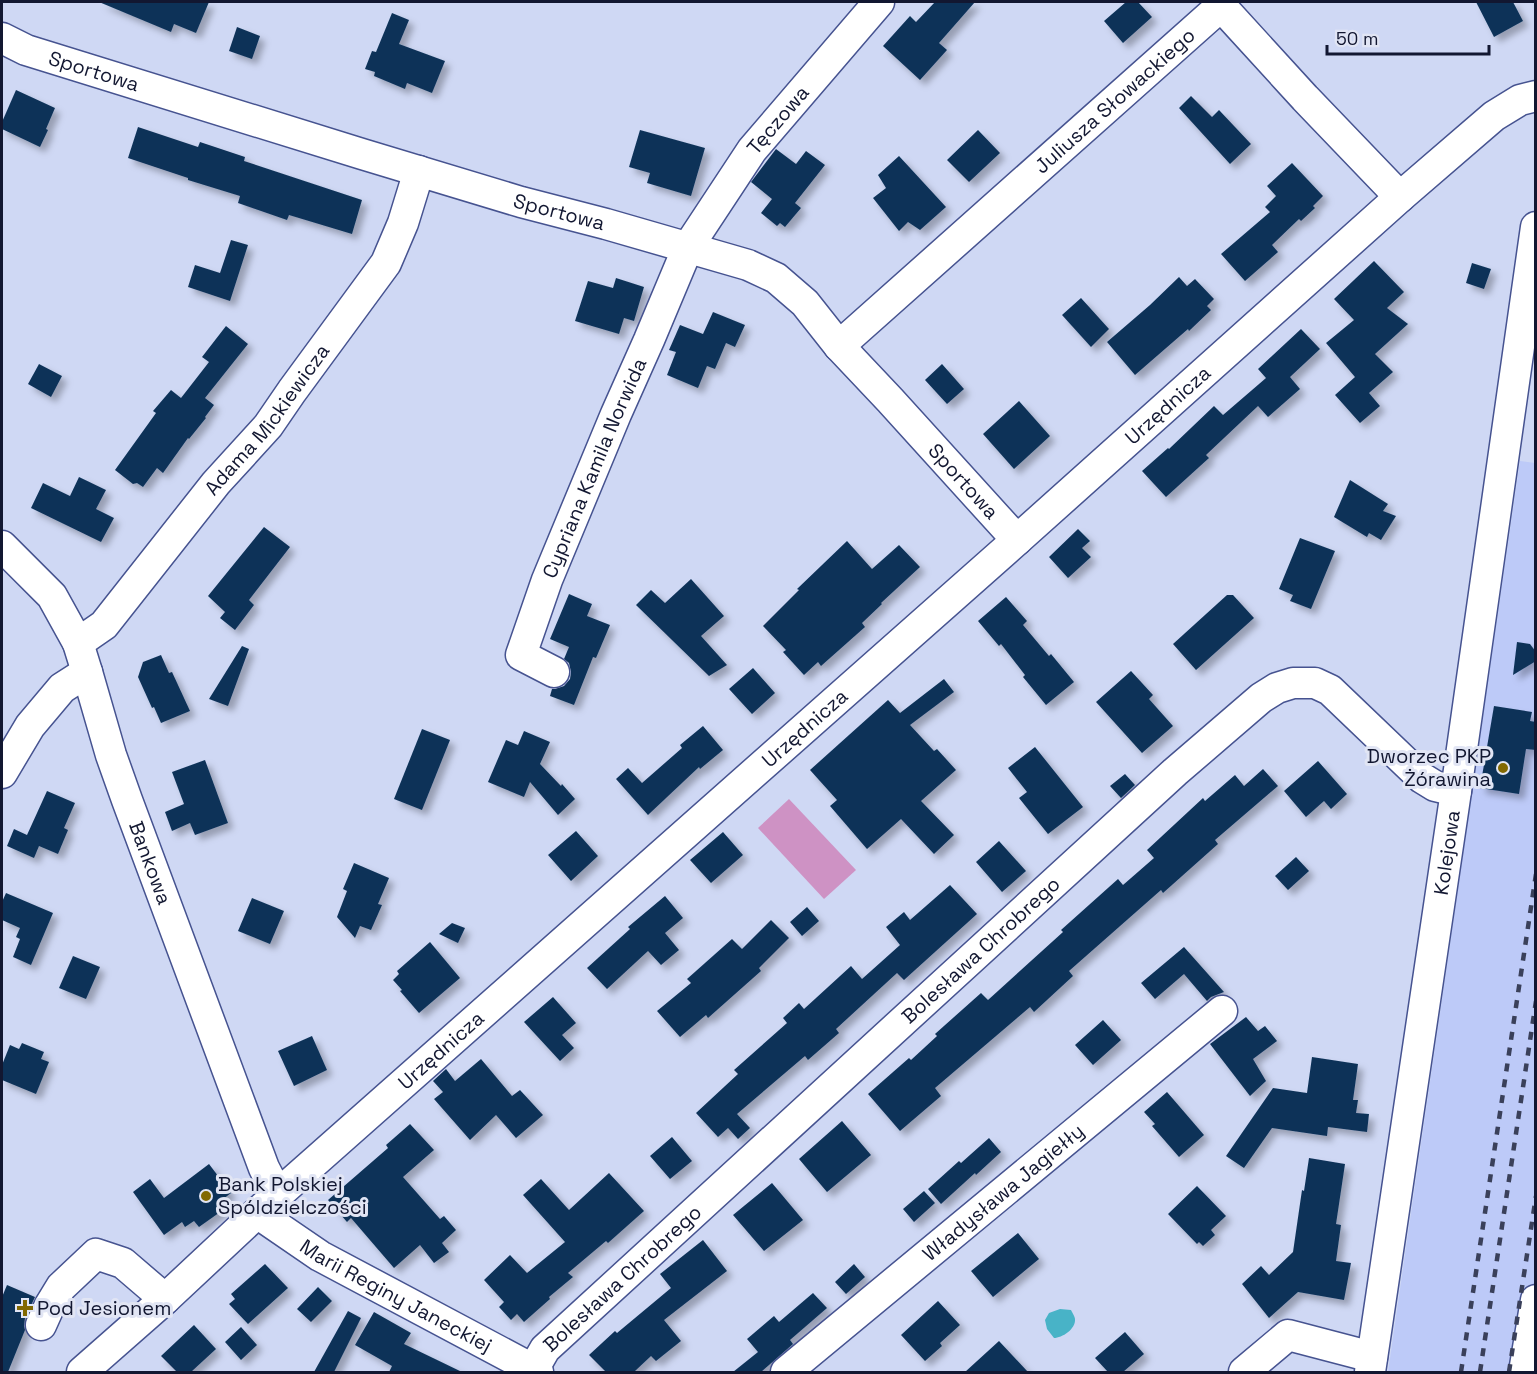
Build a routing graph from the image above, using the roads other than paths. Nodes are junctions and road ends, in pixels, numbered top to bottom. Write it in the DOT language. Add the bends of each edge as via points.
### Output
graph roads {
  1 [pos="879,2"];
  2 [pos="2,38"];
  3 [pos="1536,96"];
  4 [pos="419,171"];
  5 [pos="1400,197"];
  6 [pos="1536,227"];
  7 [pos="688,247"];
  8 [pos="839,346"];
  9 [pos="1017,540"];
  10 [pos="2,546"];
  11 [pos="78,643"];
  12 [pos="87,672"];
  13 [pos="554,672"];
  14 [pos="2,773"];
  15 [pos="1456,791"];
  16 [pos="1222,1011"];
  17 [pos="268,1204"];
  18 [pos="165,1299"];
  19 [pos="1536,1300"];
  20 [pos="41,1325"];
  21 [pos="1371,1365"];
  22 [pos="536,1371"];
  23 [pos="82,1372"];
  24 [pos="786,1372"];
  25 [pos="1244,1372"];
  26 [pos="1524,1372"];
  1 -- 7 [label="street, Tęczowa" via="752,150"];
  2 -- 4 [label="street, Sportowa" via="26,50"];
  3 -- 5 [label="street, Urzędnicza" via="1520,100 1494,116"];
  4 -- 7 [label="street, Sportowa"];
  4 -- 11 [label="street, Adama Mickiewicza" via="386,263 268,426 216,483 104,625"];
  5 -- 8 [label="street, Juliusza Słowackiego" via="1221,6"];
  5 -- 9 [label="street, Urzędnicza"];
  6 -- 15 [label="street, Kolejowa"];
  7 -- 8 [label="street, Sportowa" via="776,278 805,303"];
  7 -- 13 [label="street, Cypriana Kamila Norwida" via="555,560 521,655"];
  8 -- 9 [label="street, Sportowa"];
  9 -- 17 [label="street, Urzędnicza"];
  10 -- 11 [label="street, Bankowa" via="52,596"];
  11 -- 12 [label="street, Bankowa"];
  12 -- 14 [label="street" via="62,688 30,726"];
  12 -- 17 [label="street, Bankowa" via="127,800 260,1157"];
  15 -- 21 [label="street, Kolejowa"];
  15 -- 22 [label="street, Bolesława Chrobrego" via="1422,778 1329,690 1315,682 1293,683 1261,698 1175,772 562,1333 545,1349"];
  16 -- 24 [label="street, Władysława Jagiełły"];
  17 -- 18 [label="street, Urzędnicza"];
  17 -- 22 [label="street, Marii Reginy Janeckiej" via="320,1256"];
  18 -- 20 [label="street" via="123,1263 96,1254 62,1287"];
  18 -- 23 [label="street, Urzędnicza"];
  19 -- 26 [label="street"];
  21 -- 25 [label="street" via="1288,1335"];
}
